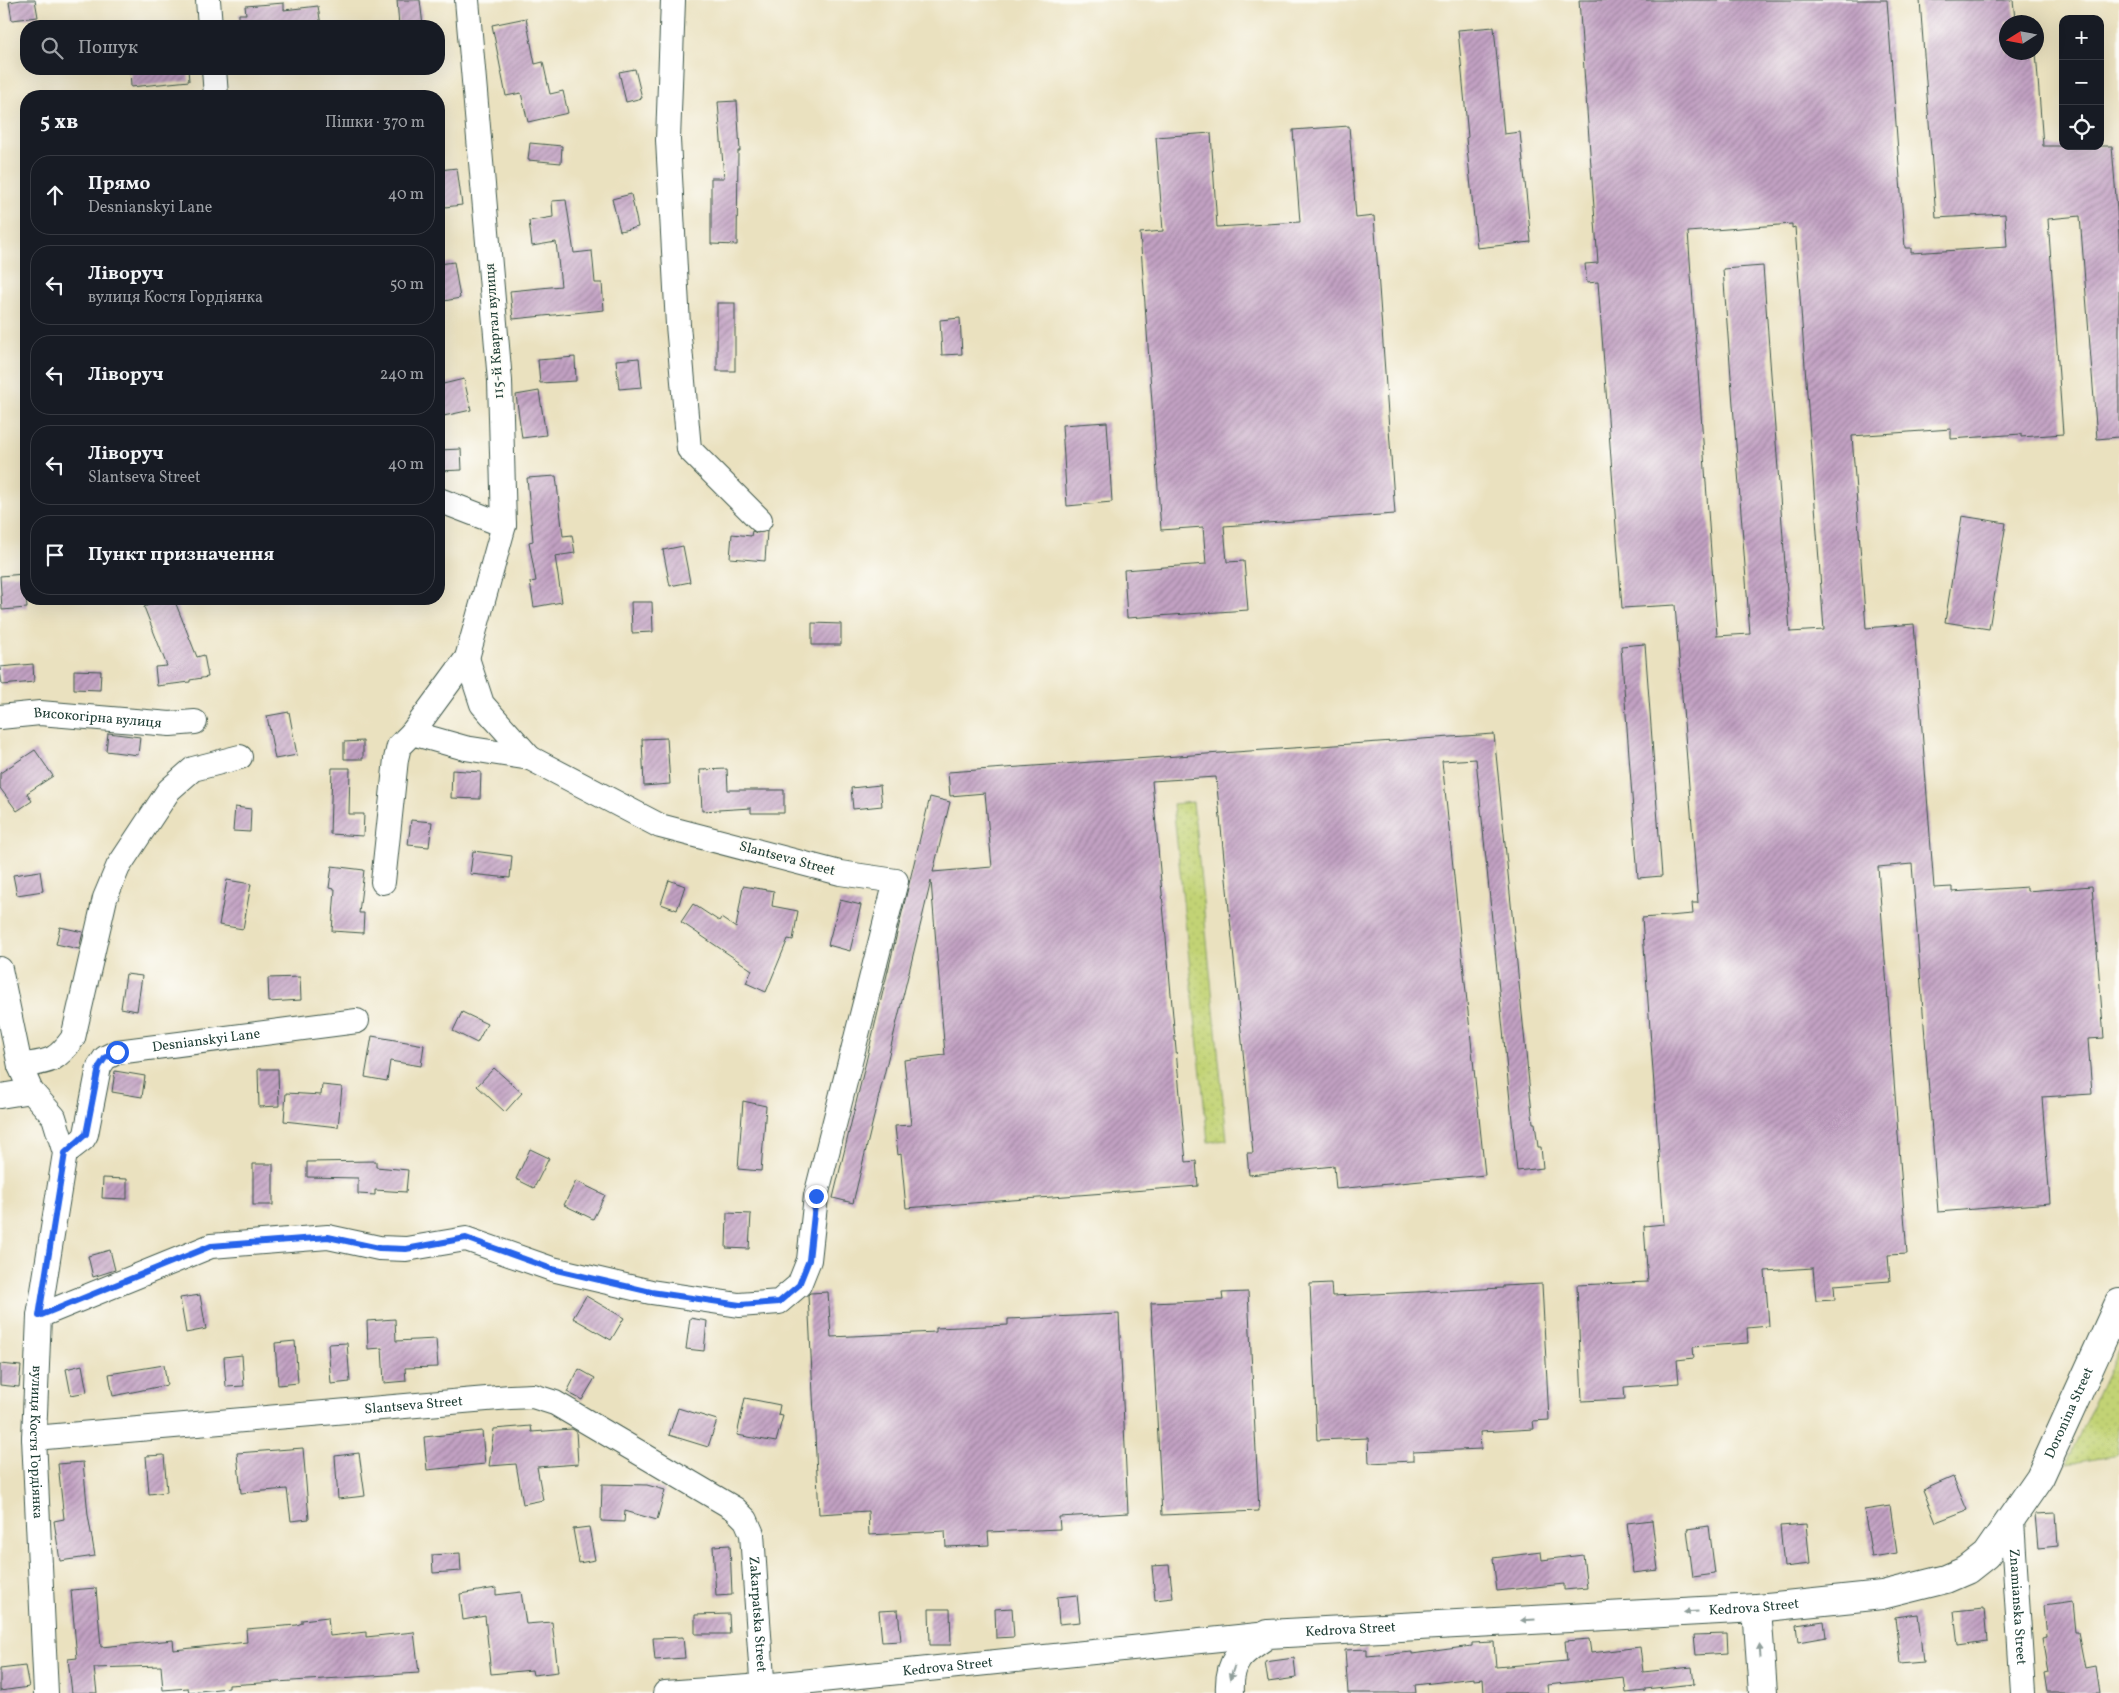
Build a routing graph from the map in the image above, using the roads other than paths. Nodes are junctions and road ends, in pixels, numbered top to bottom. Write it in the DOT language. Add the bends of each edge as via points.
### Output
graph roads {
  1 [pos="208,0"];
  2 [pos="467,0"];
  3 [pos="673,0"];
  4 [pos="210,20"];
  5 [pos="214,75"];
  6 [pos="216,90"];
  7 [pos="445,502"];
  8 [pos="760,520"];
  9 [pos="504,525"];
  10 [pos="467,658"];
  11 [pos="0,717"];
  12 [pos="195,722"];
  13 [pos="412,733"];
  14 [pos="240,757"];
  15 [pos="530,758"];
  16 [pos="383,882"];
  17 [pos="0,969"];
  18 [pos="357,1021"];
  19 [pos="20,1066"];
  20 [pos="31,1091"];
  21 [pos="0,1096"];
  22 [pos="65,1153"];
  23 [pos="2119,1303"];
  24 [pos="39,1316"];
  25 [pos="34,1438"];
  26 [pos="2012,1521"];
  27 [pos="752,1534"];
  28 [pos="1757,1608"];
  29 [pos="1268,1634"];
  30 [pos="763,1689"];
  31 [pos="46,1693"];
  32 [pos="665,1693"];
  33 [pos="1230,1693"];
  34 [pos="1763,1693"];
  35 [pos="2024,1693"];
  1 -- 4 [label="street"];
  2 -- 9 [label="street, 115-й Квартал вулиця" via="500,381"];
  3 -- 8 [label="street" via="668,140 678,325 689,449"];
  5 -- 6 [label="street"];
  7 -- 9 [label="street"];
  9 -- 10 [label="street, 115-й Квартал вулиця"];
  10 -- 13 [label="street, 115-й Квартал вулиця"];
  10 -- 15 [label="street" via="482,704"];
  11 -- 12 [label="street, Високогірна вулиця" via="40,713 170,724"];
  13 -- 15 [label="street, Slantseva Street" via="465,748"];
  13 -- 16 [label="street" via="399,746 396,759"];
  14 -- 19 [label="street" via="193,769 169,790 118,867 106,898 73,1038 52,1060"];
  15 -- 24 [label="street, Slantseva Street" via="660,826 840,873 896,881 816,1196 809,1260 799,1285 779,1302 740,1305 651,1292 552,1269 466,1238 406,1249 379,1248 328,1237 211,1246"];
  17 -- 19 [label="street, вулиця Костя Гордіянка"];
  18 -- 22 [label="street, Desnianskyi Lane" via="117,1052 105,1058 99,1067 86,1134"];
  19 -- 20 [label="street, вулиця Костя Гордіянка"];
  20 -- 21 [label="street"];
  20 -- 22 [label="street, вулиця Костя Гордіянка" via="54,1117"];
  22 -- 24 [label="street, вулиця Костя Гордіянка"];
  23 -- 26 [label="street, Doronina Street" via="2057,1443"];
  24 -- 25 [label="street, вулиця Костя Гордіянка"];
  25 -- 27 [label="street, Slantseva Street" via="533,1396 555,1403 735,1509 746,1520"];
  25 -- 31 [label="street, вулиця Костя Гордіянка"];
  26 -- 28 [label="street, Kedrova Street" via="1986,1555 1967,1570 1946,1580 1882,1595"];
  26 -- 35 [label="street, Znamianska Street"];
  27 -- 30 [label="street, Zakarpatska Street"];
  28 -- 29 [label="street, Kedrova Street, one-way"];
  34 -- 28 [label="street, one-way"];
  29 -- 30 [label="street, Kedrova Street"];
  29 -- 33 [label="street, one-way" via="1242,1651 1229,1676"];
  30 -- 32 [label="street, Kedrova Street"];
}
